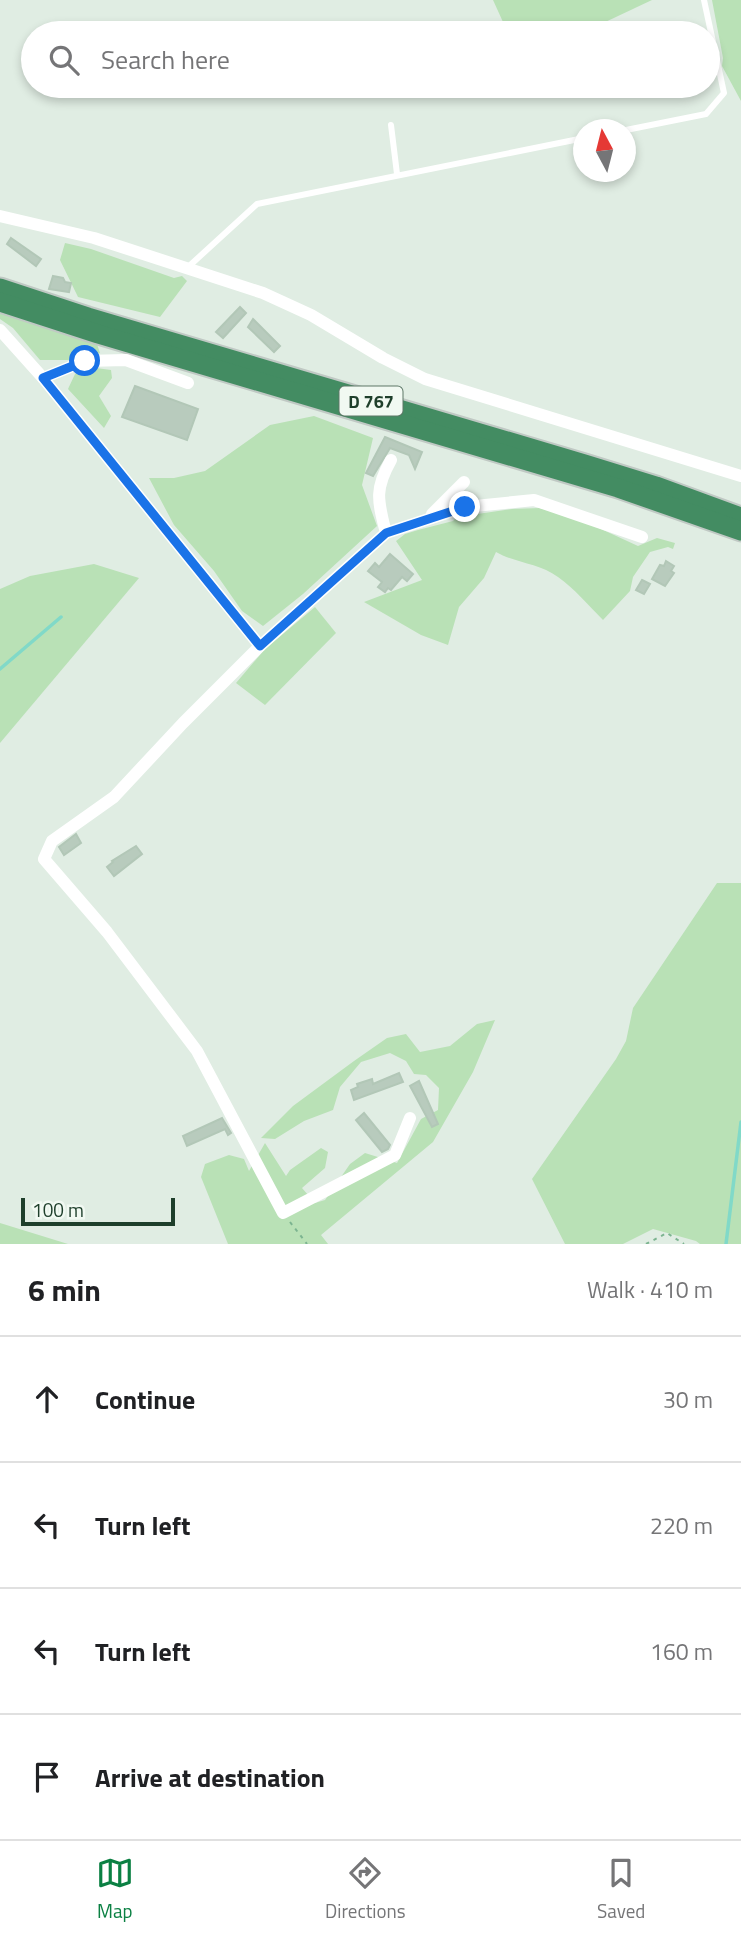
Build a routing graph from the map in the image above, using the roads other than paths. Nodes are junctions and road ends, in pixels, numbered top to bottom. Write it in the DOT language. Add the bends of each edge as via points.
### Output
graph roads {
  1 [pos="705,0"];
  2 [pos="709,21"];
  3 [pos="720,73"];
  4 [pos="720,98"];
  5 [pos="720,98"];
  6 [pos="391,125"];
  7 [pos="636,128"];
  8 [pos="573,140"];
  9 [pos="397,174"];
  10 [pos="0,216"];
  11 [pos="187,268"];
  12 [pos="0,288"];
  13 [pos="0,302"];
  14 [pos="0,330"];
  15 [pos="43,378"];
  16 [pos="188,383"];
  17 [pos="391,460"];
  18 [pos="741,476"];
  19 [pos="464,482"];
  20 [pos="429,517"];
  21 [pos="741,517"];
  22 [pos="741,531"];
  23 [pos="386,533"];
  24 [pos="642,537"];
  25 [pos="260,646"];
  26 [pos="410,1118"];
  1 -- 2 [label="lane"];
  3 -- 5 [label="lane" via="724,93"];
  4 -- 7 [label="lane" via="706,114"];
  6 -- 9 [label="lane"];
  8 -- 9 [label="lane"];
  9 -- 11 [label="lane" via="257,204"];
  10 -- 11 [label="street" via="94,238"];
  11 -- 18 [label="street" via="263,293 311,315 425,379"];
  12 -- 21 [label="highway, D 767" via="609,471"];
  13 -- 22 [label="highway, D 767" via="618,488"];
  14 -- 15 [label="street"];
  15 -- 16 [label="street" via="85,361 126,360"];
  15 -- 25 [label="street"];
  17 -- 23 [label="street" via="377,499"];
  19 -- 20 [label="street"];
  20 -- 23 [label="street"];
  20 -- 24 [label="street" via="465,507 534,500"];
  23 -- 25 [label="street"];
  25 -- 26 [label="street" via="114,797 52,841 44,859 107,932 197,1051 283,1213 395,1155"];
}
